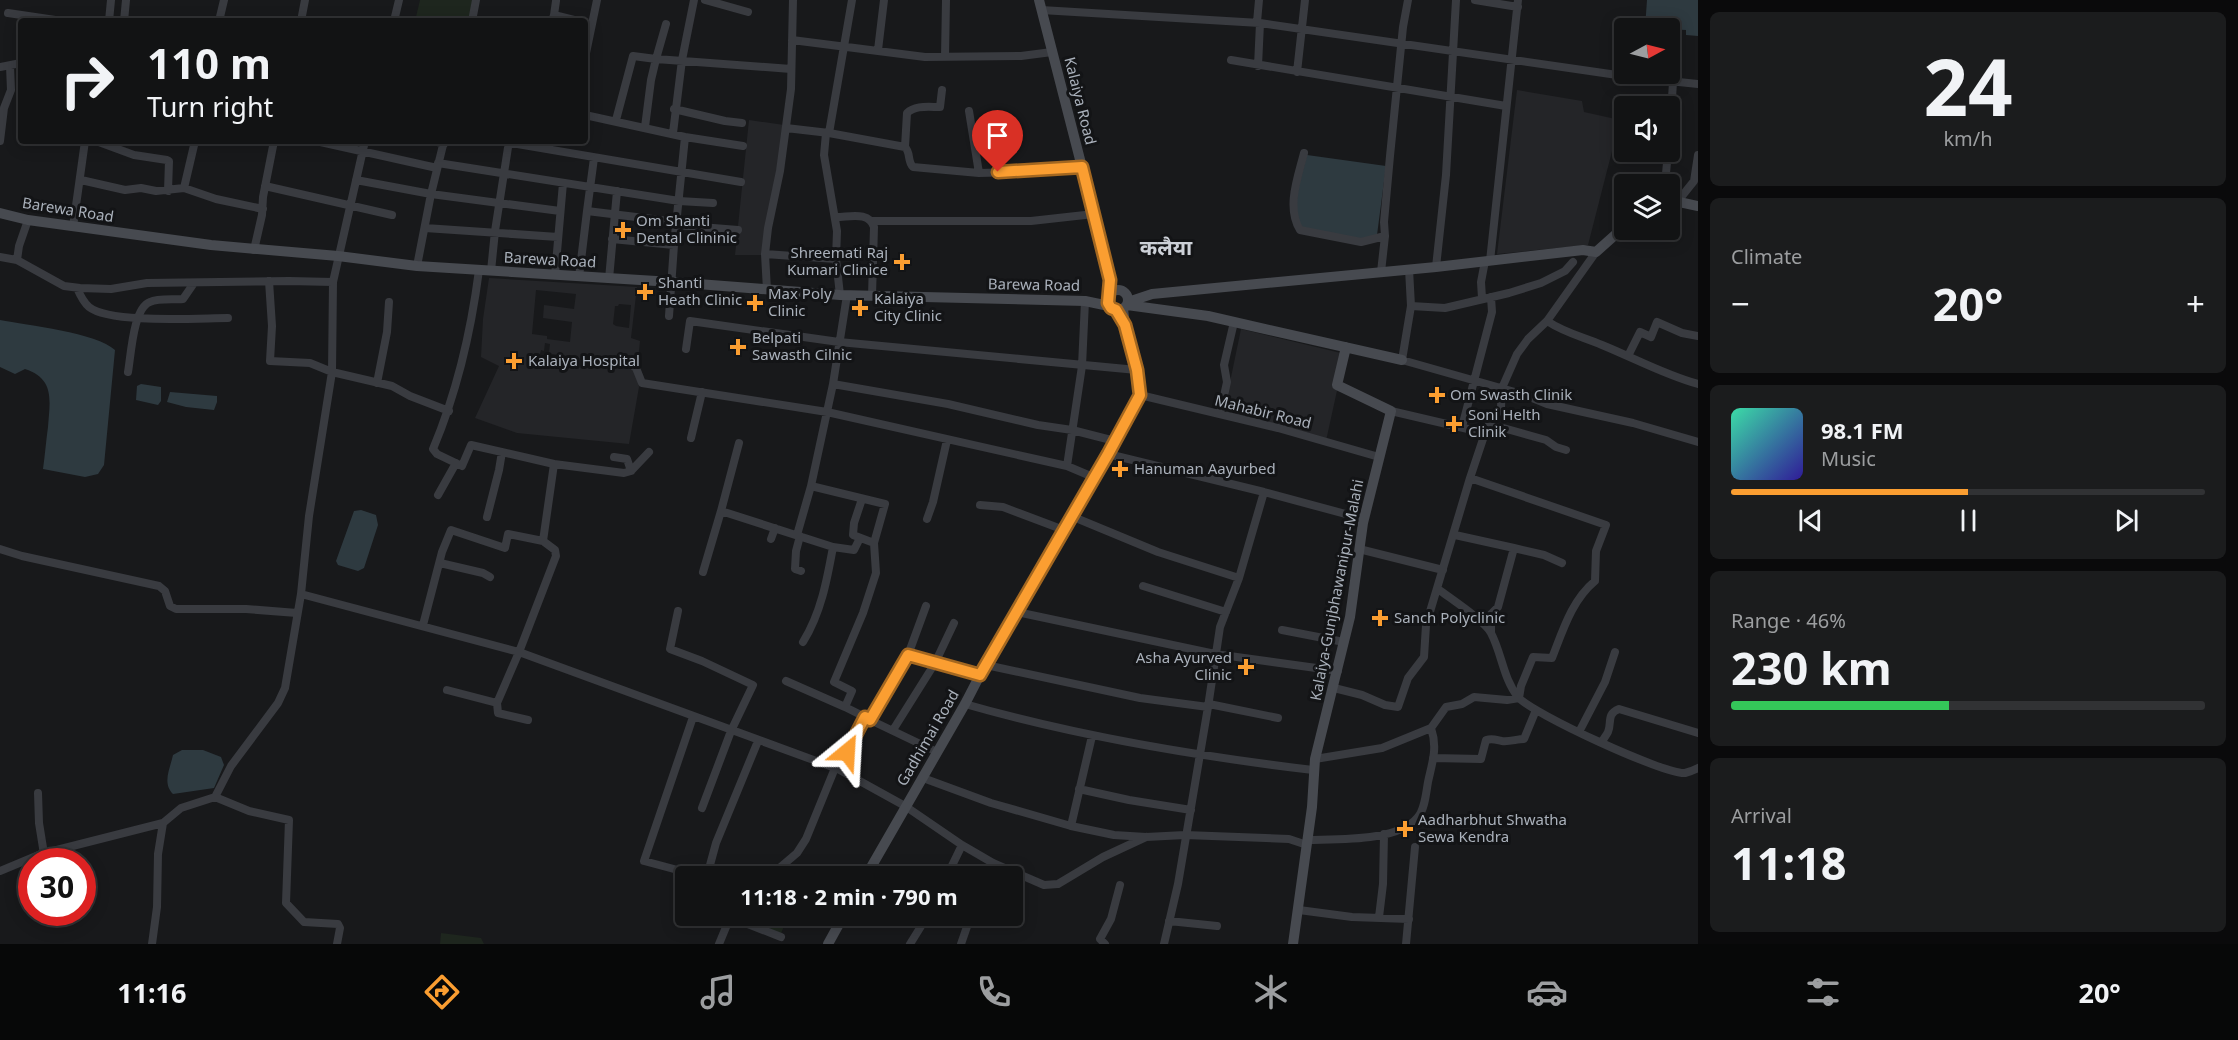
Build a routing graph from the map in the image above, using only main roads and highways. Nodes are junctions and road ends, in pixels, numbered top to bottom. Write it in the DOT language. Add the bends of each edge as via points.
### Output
graph roads {
  1 [pos="1040,5"];
  2 [pos="1680,202"];
  3 [pos="1698,206"];
  4 [pos="0,213"];
  5 [pos="1614,236"];
  6 [pos="1117,301"];
  7 [pos="1346,347"];
  8 [pos="1402,360"];
  9 [pos="872,866"];
  10 [pos="838,926"];
  11 [pos="828,944"];
  12 [pos="1293,944"];
  1 -- 6 [label="main road, Kalaiya Road"];
  2 -- 3 [label="main road"];
  4 -- 6 [label="main road, Barewa Road" via="254,250 491,272 843,295"];
  5 -- 6 [label="main road" via="1596,252 1583,250 1570,257 1487,261 1152,294"];
  6 -- 7 [label="main road" via="1208,316"];
  6 -- 9 [label="main road, Gadhimai Road" via="1137,370 1140,395"];
  7 -- 8 [label="main road"];
  7 -- 12 [label="main road, Kalaiya-Gunjbhawanipur-Malahi" via="1337,385 1391,411 1364,519 1338,672 1314,764 1308,843"];
  10 -- 11 [label="main road"];
}
